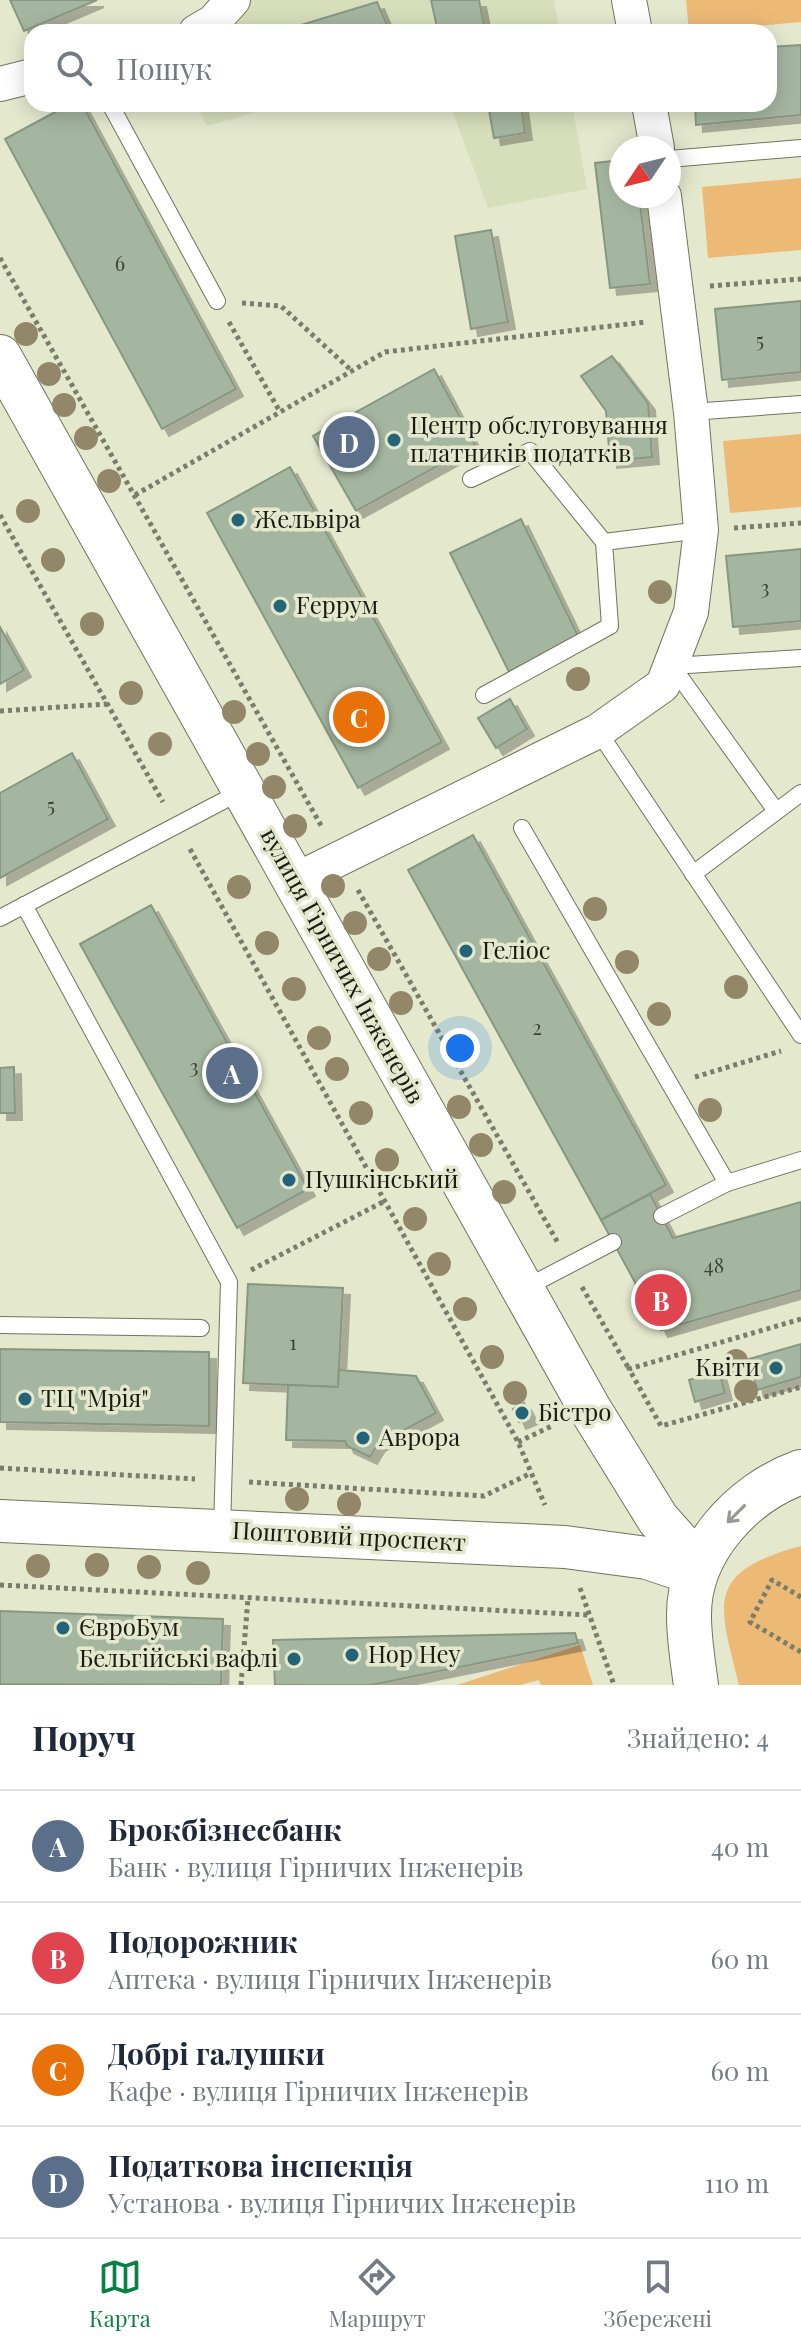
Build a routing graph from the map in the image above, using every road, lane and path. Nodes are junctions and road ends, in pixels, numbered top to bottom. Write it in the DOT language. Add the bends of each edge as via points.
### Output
graph roads {
  1 [pos="233,0"];
  2 [pos="629,0"];
  3 [pos="210,24"];
  4 [pos="634,24"];
  5 [pos="24,78"];
  6 [pos="0,84"];
  7 [pos="114,112"];
  8 [pos="650,112"];
  9 [pos="655,136"];
  10 [pos="801,148"];
  11 [pos="681,158"];
  12 [pos="666,208"];
  13 [pos="0,258"];
  14 [pos="801,279"];
  15 [pos="217,301"];
  16 [pos="678,303"];
  17 [pos="0,356"];
  18 [pos="352,371"];
  19 [pos="801,404"];
  20 [pos="280,412"];
  21 [pos="691,412"];
  22 [pos="471,479"];
  23 [pos="135,495"];
  24 [pos="0,515"];
  25 [pos="801,523"];
  26 [pos="701,530"];
  27 [pos="604,542"];
  28 [pos="801,658"];
  29 [pos="672,666"];
  30 [pos="484,695"];
  31 [pos="108,704"];
  32 [pos="0,711"];
  33 [pos="598,731"];
  34 [pos="243,790"];
  35 [pos="801,793"];
  36 [pos="776,811"];
  37 [pos="176,825"];
  38 [pos="522,828"];
  39 [pos="341,859"];
  40 [pos="693,874"];
  41 [pos="294,881"];
  42 [pos="24,905"];
  43 [pos="0,918"];
  44 [pos="801,1035"];
  45 [pos="786,1049"];
  46 [pos="670,1084"];
  47 [pos="801,1160"];
  48 [pos="727,1183"];
  49 [pos="385,1201"];
  50 [pos="662,1216"];
  51 [pos="613,1242"];
  52 [pos="570,1265"];
  53 [pos="229,1282"];
  54 [pos="523,1289"];
  55 [pos="801,1319"];
  56 [pos="0,1325"];
  57 [pos="201,1328"];
  58 [pos="629,1369"];
  59 [pos="801,1387"];
  60 [pos="518,1442"];
  61 [pos="0,1468"];
  62 [pos="801,1472"];
  63 [pos="531,1473"];
  64 [pos="223,1481"];
  65 [pos="0,1521"];
  66 [pos="222,1530"];
  67 [pos="697,1570"];
  68 [pos="0,1585"];
  69 [pos="801,1597"];
  70 [pos="248,1598"];
  71 [pos="589,1615"];
  72 [pos="801,1652"];
  73 [pos="241,1685"];
  74 [pos="696,1685"];
  1 -- 3 [label="street"];
  2 -- 4 [label="street"];
  5 -- 6 [label="street"];
  7 -- 15 [label="lane"];
  8 -- 9 [label="street"];
  10 -- 11 [label="lane"];
  12 -- 16 [label="street"];
  13 -- 23 [label="path"];
  14 -- 16 [label="path"];
  15 -- 18 [label="path" via="281,306"];
  15 -- 20 [label="path"];
  16 -- 18 [label="path" via="385,352"];
  16 -- 21 [label="street"];
  17 -- 34 [label="street, вулиця Гірничих Інженерів" via="16,397"];
  18 -- 20 [label="path"];
  19 -- 21 [label="lane"];
  20 -- 23 [label="path"];
  21 -- 26 [label="street"];
  22 -- 27 [label="lane" via="530,451"];
  23 -- 39 [label="path"];
  24 -- 31 [label="path"];
  25 -- 26 [label="path"];
  26 -- 27 [label="lane"];
  26 -- 29 [label="street" via="691,612"];
  27 -- 30 [label="lane" via="610,626"];
  28 -- 29 [label="lane"];
  29 -- 33 [label="street" via="663,685 644,702"];
  29 -- 36 [label="lane"];
  31 -- 32 [label="path"];
  31 -- 37 [label="path"];
  33 -- 39 [label="street"];
  33 -- 40 [label="lane"];
  34 -- 37 [label="lane"];
  34 -- 41 [label="street, вулиця Гірничих Інженерів"];
  35 -- 36 [label="lane"];
  36 -- 40 [label="lane"];
  37 -- 42 [label="lane"];
  37 -- 49 [label="path"];
  38 -- 46 [label="lane"];
  39 -- 41 [label="street"];
  39 -- 52 [label="path"];
  40 -- 44 [label="lane"];
  41 -- 54 [label="street, вулиця Гірничих Інженерів"];
  42 -- 43 [label="lane"];
  42 -- 53 [label="lane"];
  45 -- 46 [label="path"];
  46 -- 48 [label="lane"];
  47 -- 48 [label="lane"];
  48 -- 50 [label="lane"];
  49 -- 53 [label="path"];
  49 -- 60 [label="path"];
  51 -- 52 [label="lane"];
  52 -- 54 [label="lane"];
  52 -- 58 [label="path"];
  53 -- 64 [label="lane"];
  54 -- 67 [label="street, вулиця Гірничих Інженерів" via="658,1519"];
  55 -- 58 [label="path"];
  56 -- 57 [label="lane"];
  58 -- 59 [label="path" via="661,1426"];
  61 -- 64 [label="path"];
  62 -- 67 [label="main road, one-way" via="755,1496 732,1516"];
  63 -- 64 [label="path" via="484,1496"];
  64 -- 66 [label="lane"];
  65 -- 66 [label="street, Поштовий проспект"];
  66 -- 67 [label="street, Поштовий проспект" via="565,1547"];
  67 -- 74 [label="main road" via="688,1614"];
  68 -- 70 [label="path"];
  69 -- 72 [label="path" via="772,1580 750,1622"];
  70 -- 71 [label="path"];
  70 -- 73 [label="path"];
}
